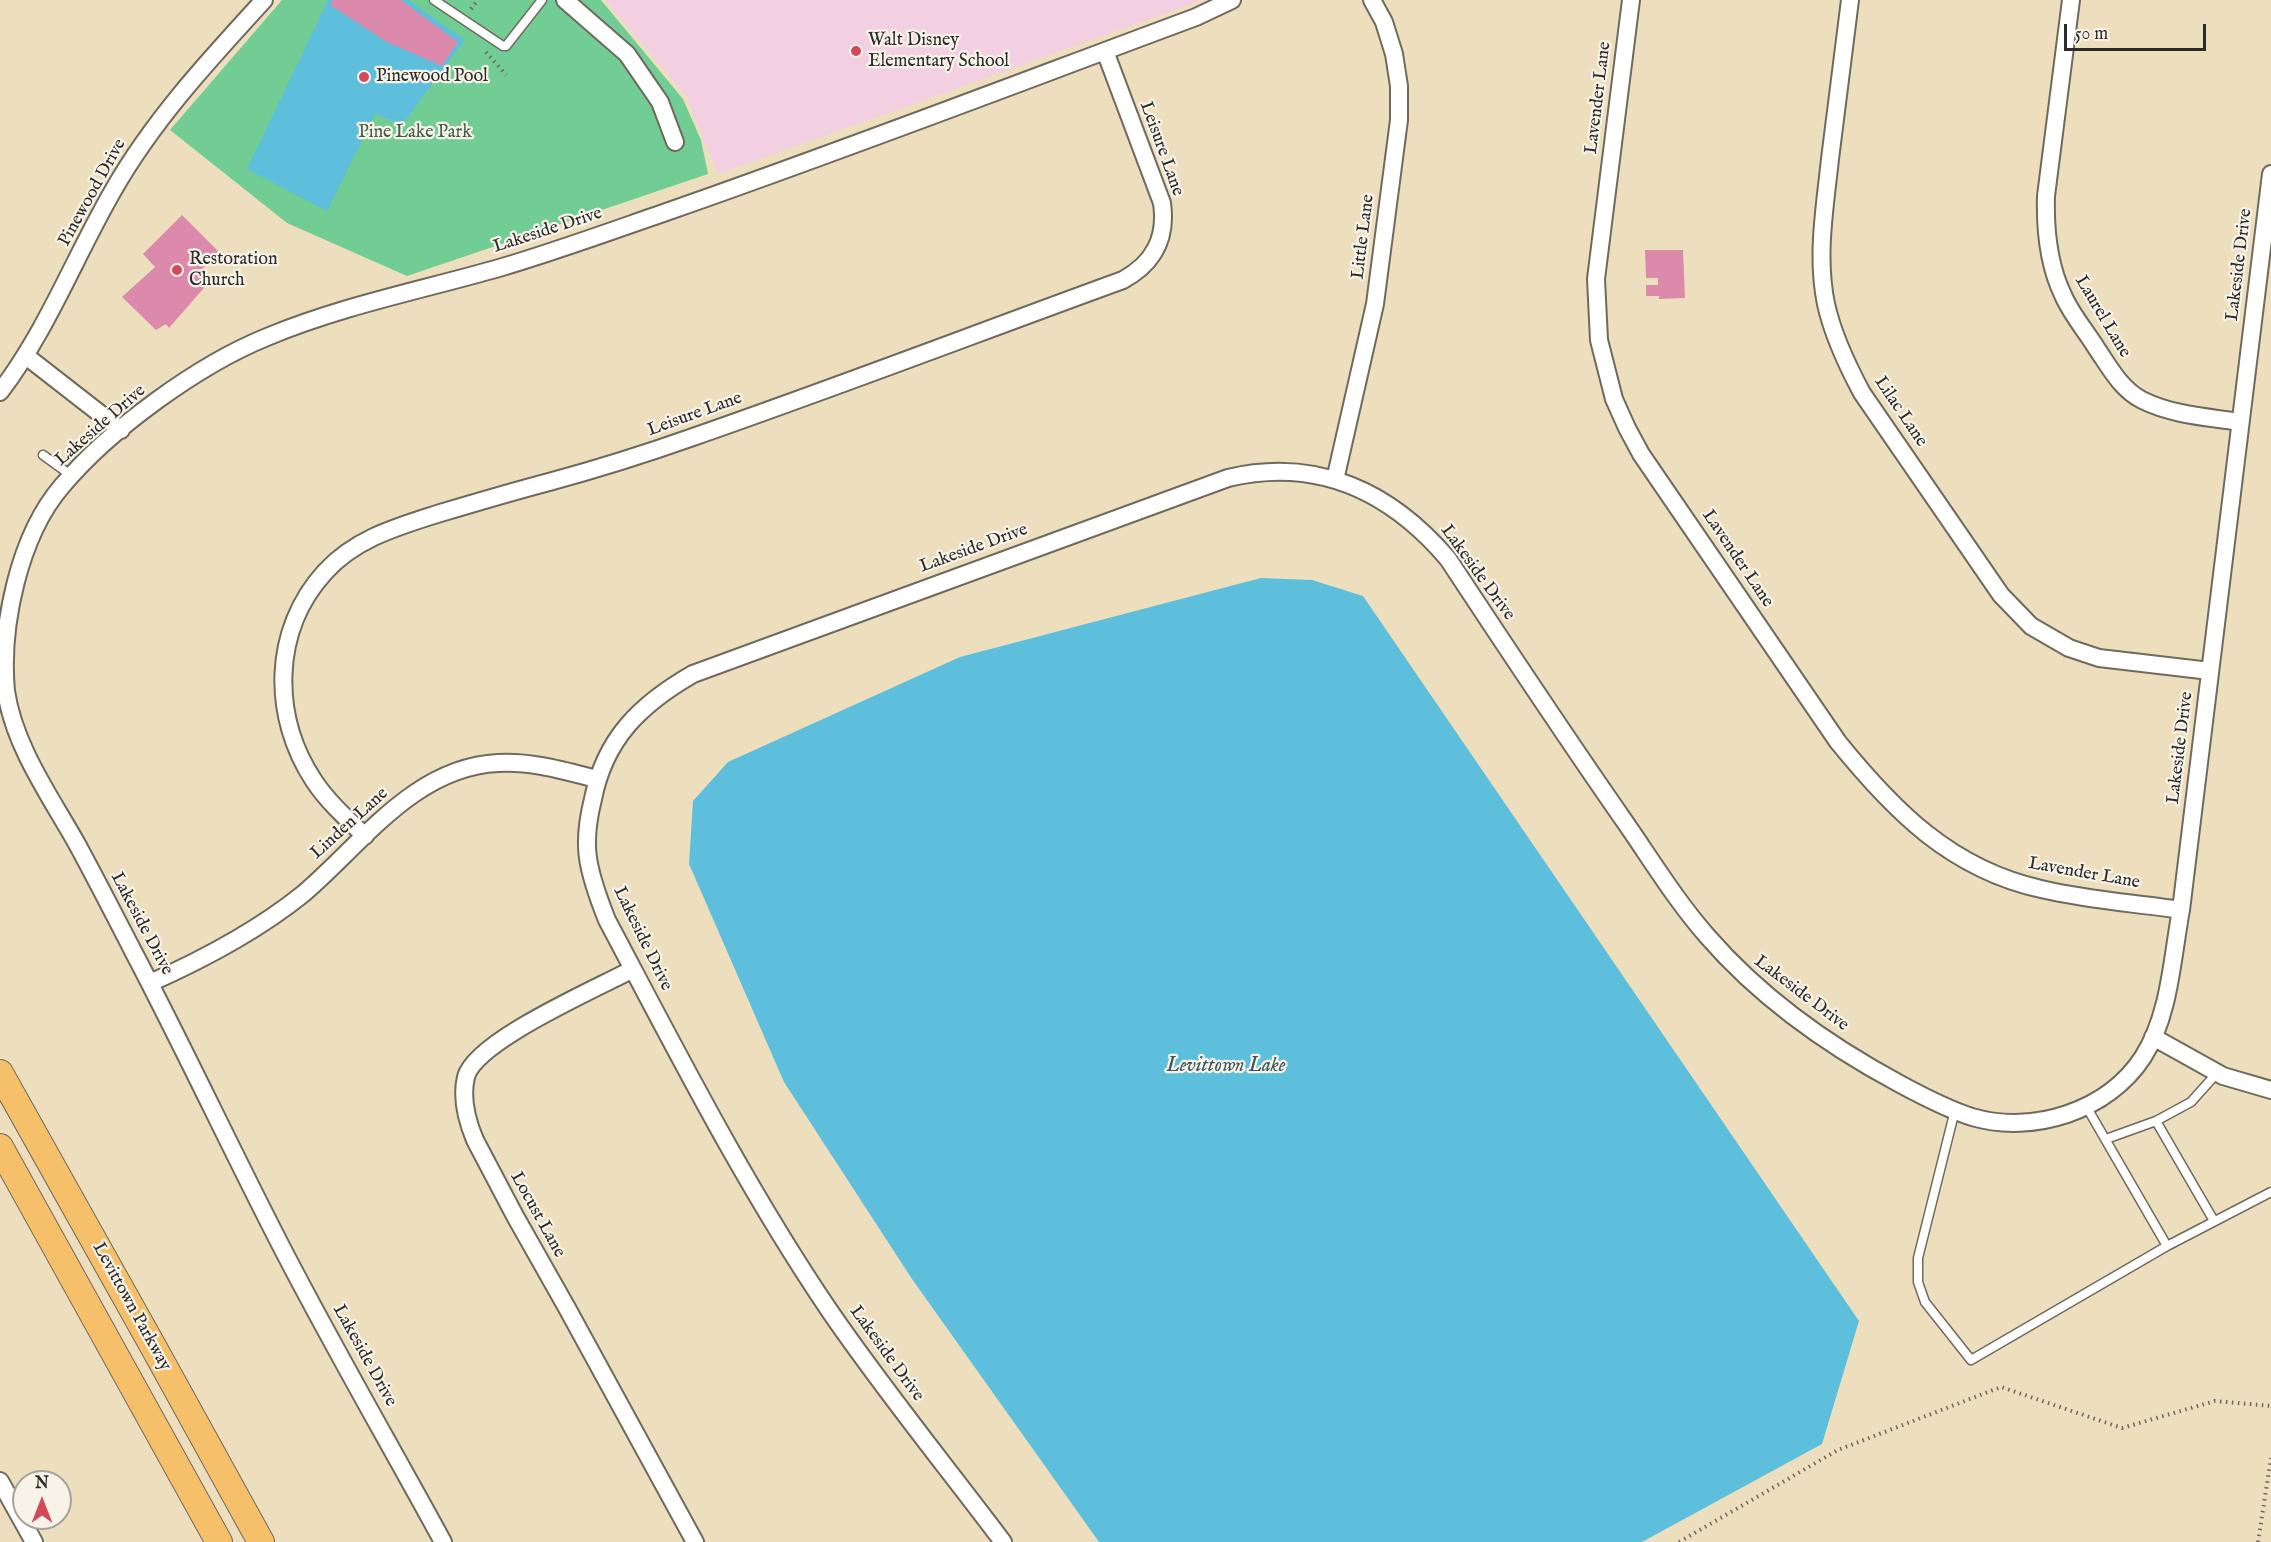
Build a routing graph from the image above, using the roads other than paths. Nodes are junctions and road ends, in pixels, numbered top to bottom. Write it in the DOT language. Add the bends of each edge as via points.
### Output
graph roads {
  1 [pos="264,0"];
  2 [pos="434,0"];
  3 [pos="542,0"];
  4 [pos="565,0"];
  5 [pos="1232,0"];
  6 [pos="1372,0"];
  7 [pos="1631,0"];
  8 [pos="1850,0"];
  9 [pos="2071,0"];
  10 [pos="1105,51"];
  11 [pos="675,142"];
  12 [pos="2271,174"];
  13 [pos="26,356"];
  14 [pos="0,392"];
  15 [pos="2240,423"];
  16 [pos="121,430"];
  17 [pos="43,454"];
  18 [pos="72,476"];
  19 [pos="1335,480"];
  20 [pos="2210,671"];
  21 [pos="597,779"];
  22 [pos="365,836"];
  23 [pos="2181,910"];
  24 [pos="633,969"];
  25 [pos="150,983"];
  26 [pos="2153,1037"];
  27 [pos="0,1073"];
  28 [pos="2217,1073"];
  29 [pos="2271,1090"];
  30 [pos="2086,1106"];
  31 [pos="1955,1110"];
  32 [pos="2156,1120"];
  33 [pos="2106,1139"];
  34 [pos="0,1148"];
  35 [pos="2271,1192"];
  36 [pos="2214,1221"];
  37 [pos="2167,1245"];
  38 [pos="0,1481"];
  39 [pos="27,1540"];
  40 [pos="219,1542"];
  41 [pos="261,1542"];
  42 [pos="443,1542"];
  43 [pos="695,1542"];
  44 [pos="1003,1542"];
  1 -- 13 [label="street, Pinewood Drive" via="170,108 134,156"];
  2 -- 3 [label="lane" via="503,46"];
  4 -- 11 [label="street" via="627,54 660,102"];
  5 -- 10 [label="street, Lakeside Drive"];
  6 -- 19 [label="street, Little Lane" via="1394,54 1399,120 1375,304"];
  7 -- 23 [label="street, Lavender Lane" via="1596,279 1596,310 1599,340 1614,399 1641,454 1838,742 1873,786 1920,830 1977,867 2013,881 2074,896"];
  8 -- 20 [label="street, Lilac Lane" via="1821,235 1826,304 1849,369 2001,595 2031,626 2068,648 2099,658"];
  9 -- 15 [label="street, Laurel Lane" via="2045,213 2048,247 2063,296 2115,376 2140,399 2163,410"];
  10 -- 16 [label="street, Lakeside Drive" via="541,255 271,335 210,366"];
  10 -- 22 [label="street, Leisure Lane" via="1163,211 1157,249 1137,272 693,437 388,530 358,545 326,571 298,612 289,636 282,685 285,710 300,758 313,781"];
  12 -- 15 [label="street, Lakeside Drive"];
  13 -- 14 [label="street, Pinewood Drive"];
  13 -- 16 [label="street"];
  15 -- 20 [label="street, Lakeside Drive"];
  16 -- 18 [label="street, Lakeside Drive"];
  17 -- 18 [label="lane"];
  18 -- 25 [label="street, Lakeside Drive" via="40,519 14,585 4,632 2,665 7,698 16,730 44,788"];
  19 -- 21 [label="street, Lakeside Drive" via="1272,471 1228,478 693,674 650,702 631,720 615,741"];
  19 -- 31 [label="street, Lakeside Drive" via="1385,502 1442,552 1691,917 1738,970 1776,1004 1837,1047 1882,1075"];
  20 -- 23 [label="street, Lakeside Drive"];
  21 -- 22 [label="street, Linden Lane" via="529,764 482,764 459,770 417,791"];
  21 -- 24 [label="street, Lakeside Drive" via="588,820 588,860 607,920"];
  22 -- 25 [label="street, Linden Lane" via="302,894 267,919 215,952"];
  23 -- 26 [label="street, Lakeside Drive" via="2164,1004"];
  24 -- 43 [label="street, Locust Lane" via="531,1021 486,1050 466,1077 464,1100 475,1140 514,1216"];
  24 -- 44 [label="street, Lakeside Drive" via="785,1242 829,1310"];
  25 -- 42 [label="street, Lakeside Drive" via="281,1245"];
  26 -- 28 [label="street"];
  26 -- 30 [label="street, Lakeside Drive" via="2124,1080"];
  27 -- 41 [label="main road, Levittown Parkway"];
  28 -- 29 [label="street"];
  28 -- 32 [label="lane" via="2191,1102"];
  30 -- 31 [label="street, Lakeside Drive" via="2028,1122 1996,1122"];
  30 -- 33 [label="lane"];
  31 -- 37 [label="lane" via="1918,1258 1918,1282 1925,1302 1971,1360"];
  32 -- 33 [label="lane"];
  32 -- 36 [label="lane"];
  33 -- 37 [label="lane"];
  34 -- 40 [label="main road, Levittown Parkway"];
  35 -- 36 [label="lane"];
  36 -- 37 [label="lane"];
  38 -- 39 [label="street"];
}
